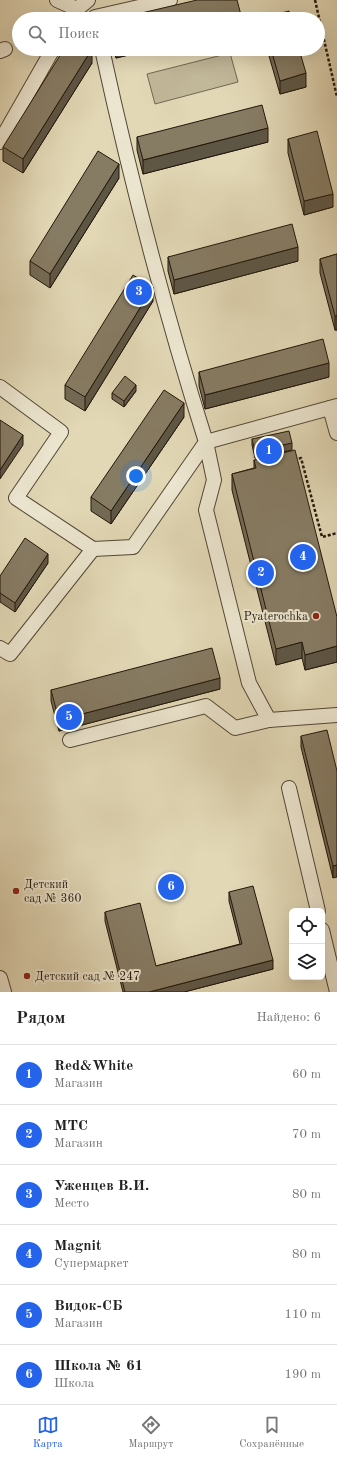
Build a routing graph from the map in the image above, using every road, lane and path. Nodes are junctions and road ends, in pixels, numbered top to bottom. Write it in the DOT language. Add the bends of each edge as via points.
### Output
graph roads {
  1 [pos="57,0"];
  2 [pos="92,0"];
  3 [pos="170,0"];
  4 [pos="315,0"];
  5 [pos="78,9"];
  6 [pos="94,12"];
  7 [pos="120,12"];
  8 [pos="318,12"];
  9 [pos="325,44"];
  10 [pos="49,56"];
  11 [pos="104,56"];
  12 [pos="337,97"];
  13 [pos="0,142"];
  14 [pos="0,387"];
  15 [pos="334,407"];
  16 [pos="337,434"];
  17 [pos="206,442"];
  18 [pos="286,462"];
  19 [pos="337,533"];
  20 [pos="93,549"];
  21 [pos="0,648"];
  22 [pos="337,715"];
  23 [pos="269,720"];
  24 [pos="70,740"];
  25 [pos="288,788"];
  26 [pos="317,908"];
  27 [pos="325,942"];
  28 [pos="0,978"];
  29 [pos="4,992"];
  30 [pos="337,992"];
  1 -- 5 [label="lane"];
  2 -- 6 [label="lane"];
  3 -- 7 [label="lane"];
  4 -- 8 [label="path"];
  9 -- 12 [label="path"];
  10 -- 13 [label="lane"];
  11 -- 17 [label="lane" via="152,259 180,362"];
  14 -- 20 [label="lane" via="61,432 16,498"];
  15 -- 16 [label="lane"];
  15 -- 17 [label="lane"];
  17 -- 20 [label="lane" via="133,547"];
  17 -- 23 [label="lane" via="214,480 206,510 249,684"];
  18 -- 19 [label="path" via="301,458 322,537"];
  20 -- 21 [label="lane" via="10,654"];
  22 -- 23 [label="lane"];
  23 -- 24 [label="lane" via="235,728 206,706"];
  25 -- 26 [label="lane"];
  27 -- 30 [label="lane"];
  28 -- 29 [label="lane"];
}
